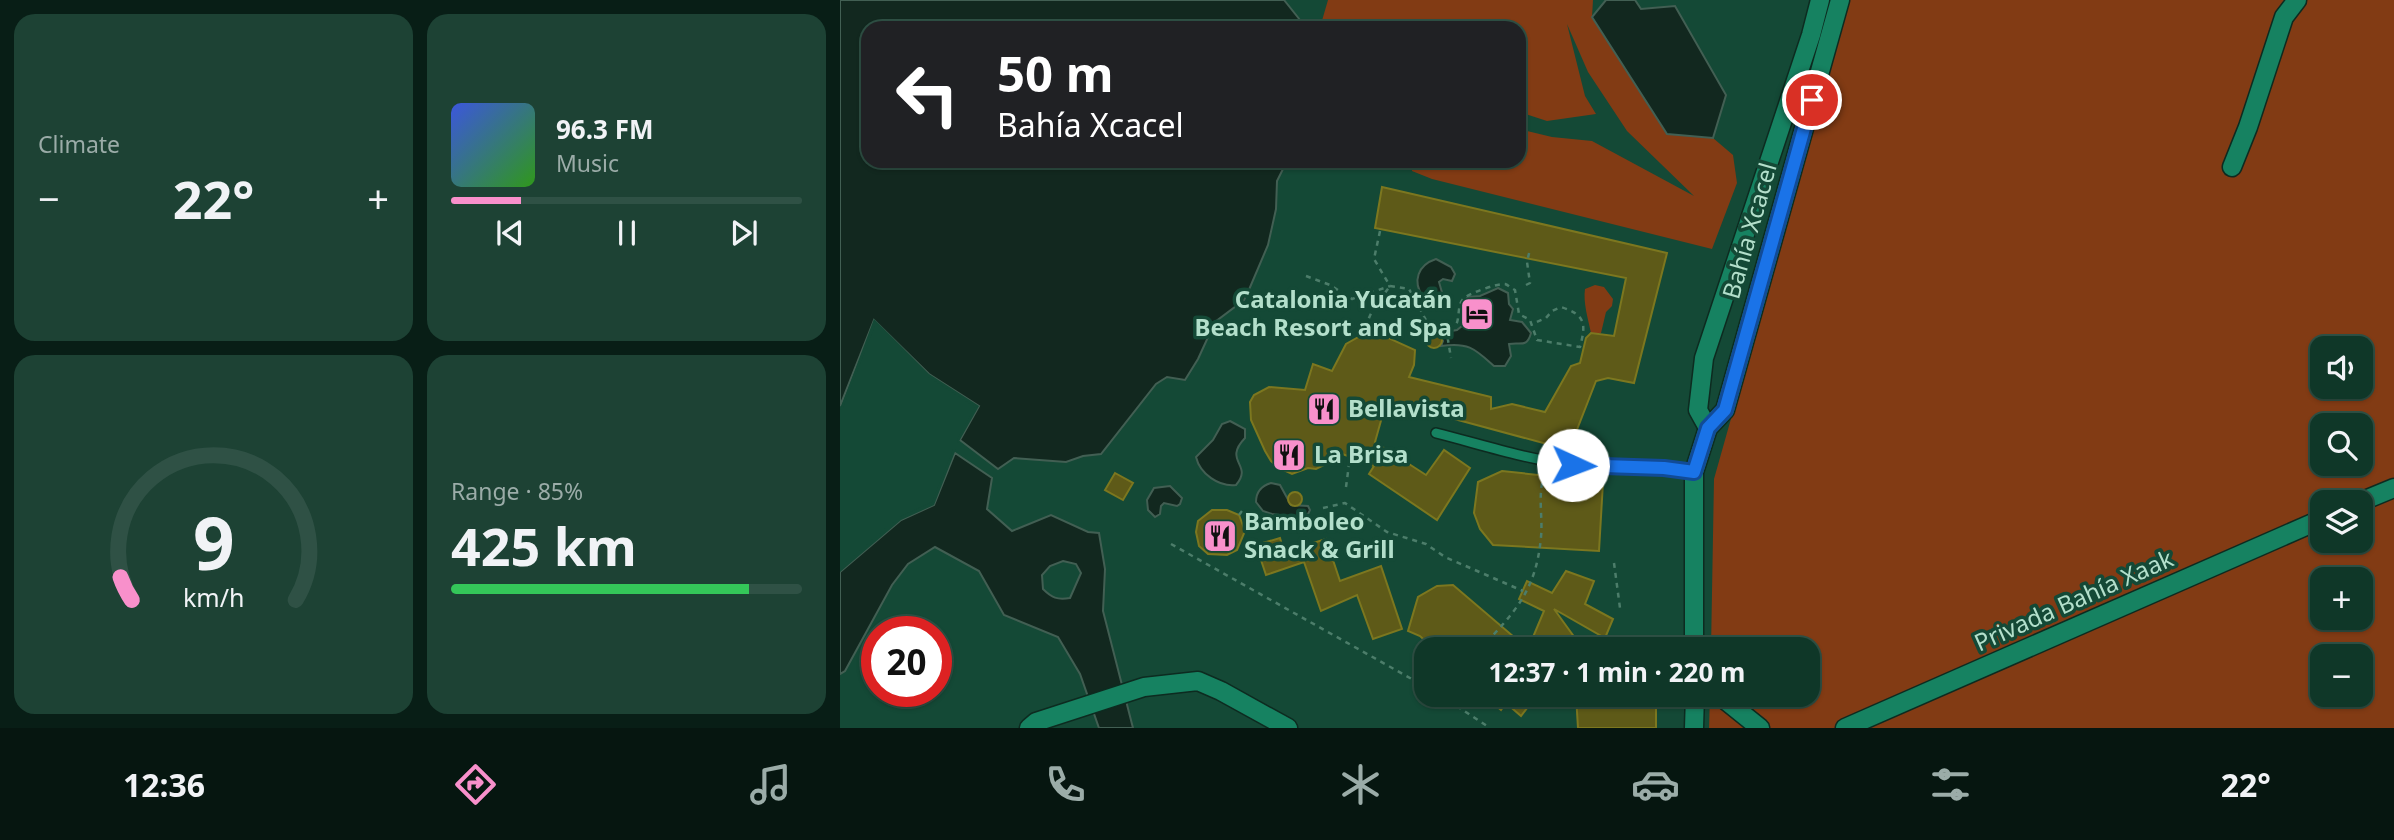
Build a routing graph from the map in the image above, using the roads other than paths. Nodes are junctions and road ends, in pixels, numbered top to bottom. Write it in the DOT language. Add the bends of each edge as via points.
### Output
graph roads {
  1 [pos="1820,0"];
  2 [pos="1840,0"];
  3 [pos="2297,0"];
  4 [pos="2232,167"];
  5 [pos="1708,428"];
  6 [pos="1436,433"];
  7 [pos="1694,472"];
  8 [pos="2394,488"];
  9 [pos="2373,497"];
  10 [pos="2310,524"];
  11 [pos="1694,637"];
  12 [pos="1695,707"];
  13 [pos="1734,707"];
  14 [pos="1029,728"];
  15 [pos="1288,728"];
  16 [pos="1695,728"];
  17 [pos="1759,728"];
  18 [pos="1845,728"];
  1 -- 5 [label="street, Bahía Xcacel" via="1704,358 1698,411"];
  2 -- 5 [label="street, Bahía Xcacel" via="1725,410"];
  3 -- 4 [label="street" via="2284,17"];
  5 -- 7 [label="street, Bahía Xcacel"];
  6 -- 7 [label="lane" via="1549,462"];
  7 -- 11 [label="street, Bahía Xcacel"];
  8 -- 9 [label="street"];
  10 -- 18 [label="street, Privada Bahía Xaak"];
  12 -- 16 [label="street"];
  13 -- 17 [label="street"];
  14 -- 15 [label="street" via="1144,687 1198,681"];
}
